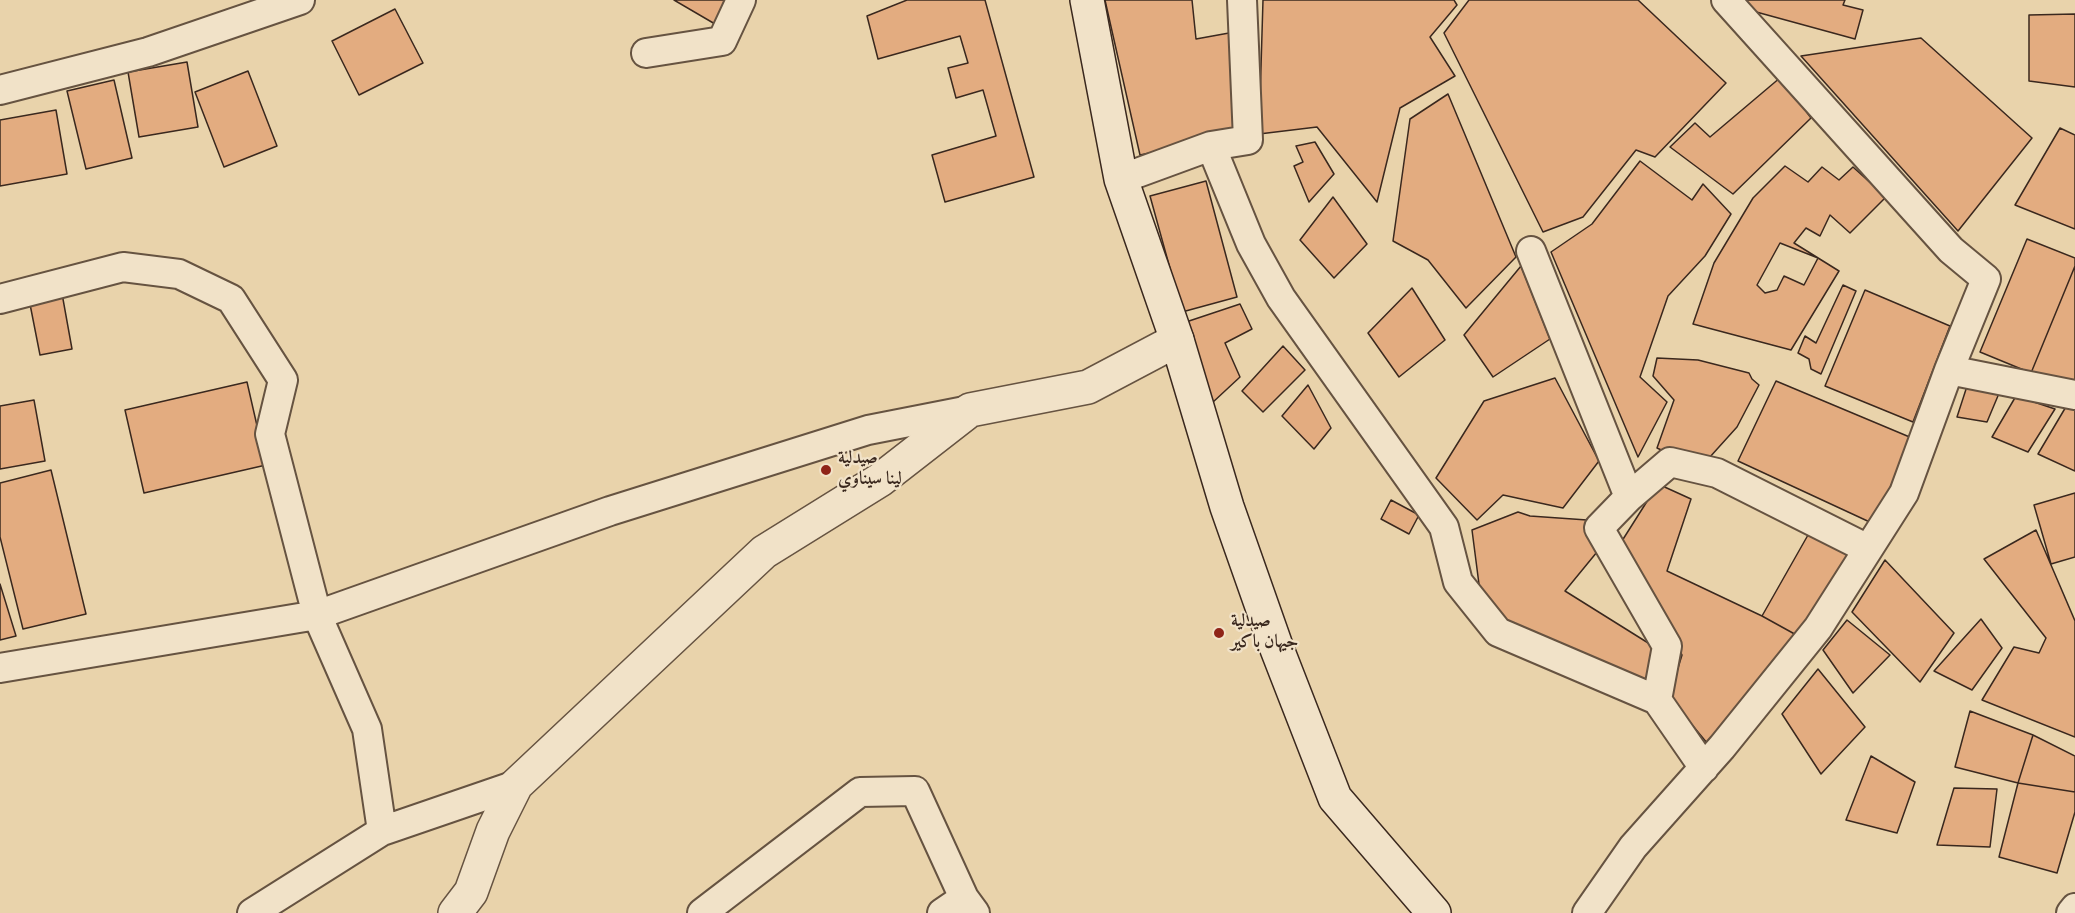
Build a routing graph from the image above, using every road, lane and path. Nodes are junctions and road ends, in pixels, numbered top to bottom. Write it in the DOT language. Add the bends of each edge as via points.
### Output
graph roads {
  1 [pos="300,0"];
  2 [pos="741,0"];
  3 [pos="1087,0"];
  4 [pos="1242,0"];
  5 [pos="1726,0"];
  6 [pos="646,53"];
  7 [pos="0,90"];
  8 [pos="1211,146"];
  9 [pos="1121,179"];
  10 [pos="1531,251"];
  11 [pos="0,299"];
  12 [pos="1177,340"];
  13 [pos="1949,370"];
  14 [pos="2075,394"];
  15 [pos="970,410"];
  16 [pos="1629,497"];
  17 [pos="1869,549"];
  18 [pos="317,615"];
  19 [pos="0,668"];
  20 [pos="1657,700"];
  21 [pos="1704,768"];
  22 [pos="516,785"];
  23 [pos="382,831"];
  24 [pos="960,908"];
  25 [pos="2075,908"];
  26 [pos="252,913"];
  27 [pos="455,913"];
  28 [pos="702,913"];
  29 [pos="1434,913"];
  30 [pos="1587,913"];
  31 [pos="2071,913"];
  1 -- 7 [label="street" via="148,52"];
  2 -- 6 [label="street" via="722,41"];
  3 -- 9 [label="main road"];
  4 -- 8 [label="street" via="1248,140"];
  5 -- 13 [label="street" via="1951,250 1986,279"];
  8 -- 9 [label="street"];
  8 -- 20 [label="street" via="1251,244 1281,298 1444,526 1458,582 1498,632"];
  9 -- 12 [label="main road"];
  10 -- 16 [label="street"];
  11 -- 18 [label="street" via="123,267 179,274 231,299 283,381 270,434"];
  12 -- 15 [label="main road" via="1088,387"];
  12 -- 29 [label="main road" via="1227,507 1335,798"];
  13 -- 14 [label="street"];
  13 -- 17 [label="street" via="1904,493"];
  15 -- 18 [label="street" via="868,430 622,507"];
  15 -- 22 [label="main road" via="880,480 764,552"];
  16 -- 17 [label="street" via="1670,462 1717,473"];
  16 -- 20 [label="street" via="1599,528 1667,646"];
  17 -- 21 [label="street" via="1818,628"];
  18 -- 19 [label="street"];
  18 -- 23 [label="street" via="367,729"];
  20 -- 21 [label="street"];
  21 -- 30 [label="street" via="1633,847"];
  22 -- 23 [label="street"];
  22 -- 27 [label="main road" via="493,831 471,892"];
  23 -- 26 [label="street"];
  24 -- 28 [label="street" via="915,791 860,792"];
  25 -- 31 [label="street"];
}
